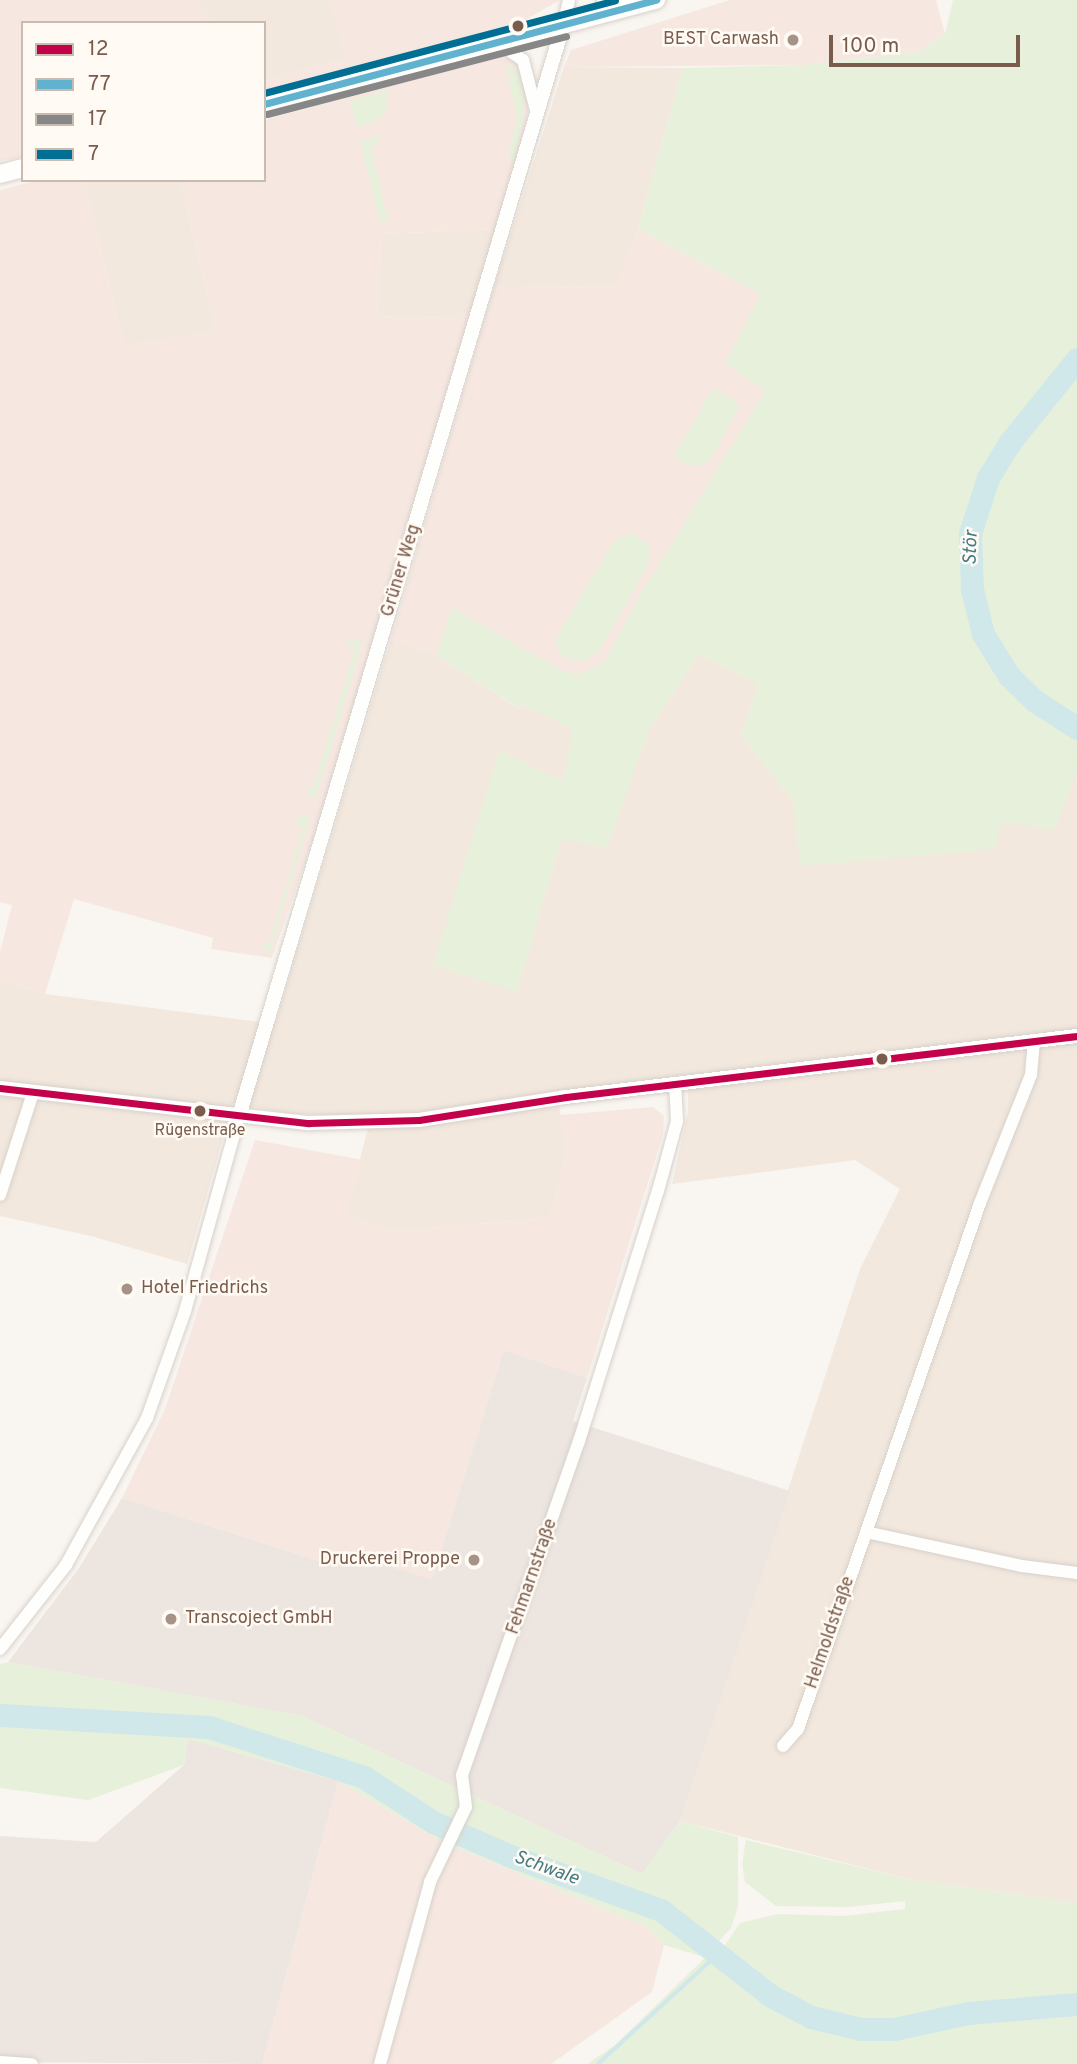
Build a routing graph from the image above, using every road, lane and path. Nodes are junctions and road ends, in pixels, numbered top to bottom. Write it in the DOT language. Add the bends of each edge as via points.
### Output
graph roads {
  1 [pos="569,0"];
  2 [pos="603,0"];
  3 [pos="656,0"];
  4 [pos="627,8"];
  5 [pos="563,26"];
  6 [pos="498,42"];
  7 [pos="266,103"];
  8 [pos="537,118"];
  9 [pos="21,169"];
  10 [pos="0,174"];
  11 [pos="1077,1035"];
  12 [pos="1034,1040"];
  13 [pos="675,1084"];
  14 [pos="0,1088"];
  15 [pos="33,1093"];
  16 [pos="239,1116"];
  17 [pos="0,1195"];
  18 [pos="866,1532"];
  19 [pos="1077,1573"];
  20 [pos="0,1649"];
  21 [pos="783,1746"];
  22 [pos="0,2062"];
  23 [pos="32,2064"];
  24 [pos="380,2064"];
  1 -- 5 [label="street"];
  2 -- 4 [label="street"];
  3 -- 4 [label="main road"];
  4 -- 5 [label="main road"];
  5 -- 6 [label="main road"];
  5 -- 8 [label="street, Grüner Weg"];
  6 -- 7 [label="main road"];
  6 -- 8 [label="street" via="523,61"];
  8 -- 16 [label="street, Grüner Weg"];
  9 -- 10 [label="main road"];
  11 -- 12 [label="street"];
  12 -- 13 [label="street"];
  12 -- 18 [label="street, Helmoldstraße" via="1031,1075 980,1203"];
  13 -- 16 [label="street" via="419,1120 309,1123"];
  13 -- 24 [label="street, Fehmarnstraße" via="677,1121 658,1191 562,1492 462,1776 466,1807 430,1882"];
  14 -- 15 [label="street"];
  15 -- 16 [label="street"];
  15 -- 17 [label="street"];
  16 -- 20 [label="street" via="184,1311 147,1418 66,1565"];
  18 -- 19 [label="street" via="960,1554"];
  18 -- 21 [label="street, Helmoldstraße" via="798,1729"];
  22 -- 23 [label="street"];
}
